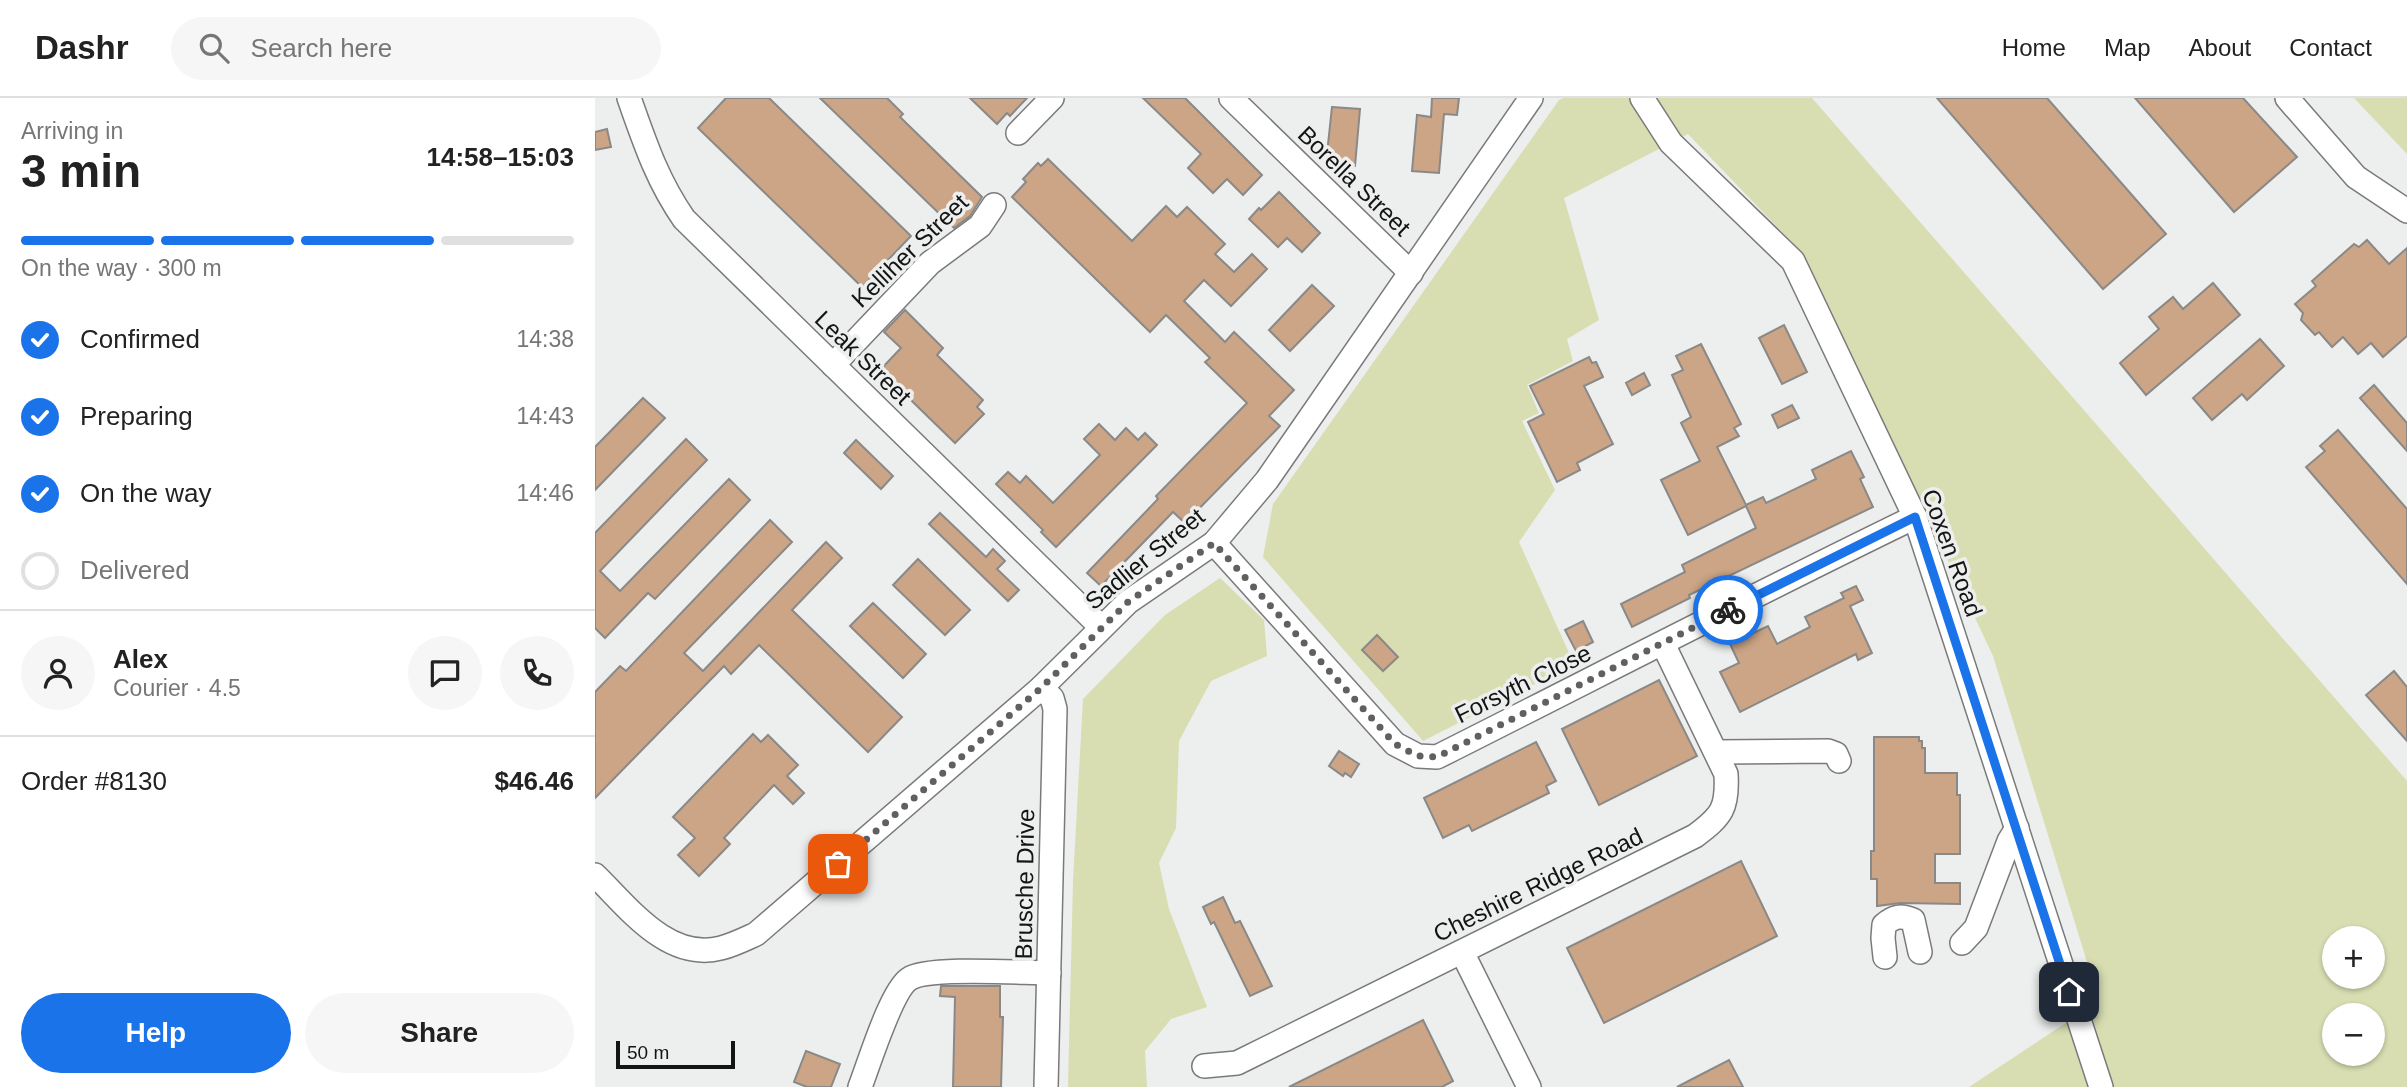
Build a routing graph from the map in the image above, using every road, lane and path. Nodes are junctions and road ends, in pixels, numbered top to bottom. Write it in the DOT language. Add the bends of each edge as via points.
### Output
graph roads {
  1 [pos="629,98"];
  2 [pos="1052,98"];
  3 [pos="1231,98"];
  4 [pos="1531,98"];
  5 [pos="1642,98"];
  6 [pos="2287,98"];
  7 [pos="1018,133"];
  8 [pos="994,205"];
  9 [pos="2407,211"];
  10 [pos="1411,273"];
  11 [pos="833,365"];
  12 [pos="1915,517"];
  13 [pos="1214,543"];
  14 [pos="1101,627"];
  15 [pos="1663,644"];
  16 [pos="1041,688"];
  17 [pos="1716,752"];
  18 [pos="1839,761"];
  19 [pos="2017,828"];
  20 [pos="595,875"];
  21 [pos="1962,943"];
  22 [pos="1920,952"];
  23 [pos="1462,953"];
  24 [pos="1885,957"];
  25 [pos="1049,973"];
  26 [pos="1204,1066"];
  27 [pos="860,1087"];
  28 [pos="1046,1087"];
  29 [pos="1529,1087"];
  30 [pos="2101,1087"];
  1 -- 11 [label="lane, Leak Street" via="652,163 684,219"];
  2 -- 7 [label="lane"];
  3 -- 10 [label="lane, Borella Street"];
  4 -- 10 [label="lane, Sadlier Street"];
  5 -- 12 [label="lane, Coxen Road" via="1671,143 1793,261"];
  6 -- 9 [label="lane" via="2356,177"];
  8 -- 11 [label="lane, Kelliher Street" via="980,226 930,264"];
  10 -- 13 [label="lane, Sadlier Street" via="1267,480"];
  11 -- 14 [label="lane, Leak Street"];
  12 -- 15 [label="lane, Forsyth Close"];
  12 -- 19 [label="lane, Coxen Road"];
  13 -- 14 [label="lane, Sadlier Street" via="1128,602"];
  13 -- 15 [label="lane, Forsyth Close" via="1395,744 1418,756 1437,757"];
  14 -- 16 [label="lane, Sadlier Street"];
  15 -- 17 [label="lane, Cheshire Ridge Road"];
  16 -- 20 [label="lane, Sadlier Street" via="756,934 719,949 688,949 665,941"];
  16 -- 25 [label="lane, Brusche Drive" via="1052,698 1055,709"];
  17 -- 18 [label="lane" via="1828,751"];
  17 -- 23 [label="lane, Cheshire Ridge Road" via="1726,774 1727,797 1716,821 1695,836"];
  19 -- 21 [label="lane" via="1976,928"];
  19 -- 30 [label="lane, Coxen Road"];
  22 -- 24 [label="lane" via="1913,920 1892,917 1884,925"];
  23 -- 26 [label="lane, Cheshire Ridge Road" via="1237,1063"];
  23 -- 29 [label="lane"];
  25 -- 27 [label="lane" via="929,972 908,979 894,998"];
  25 -- 28 [label="lane, Brusche Drive"];
}
